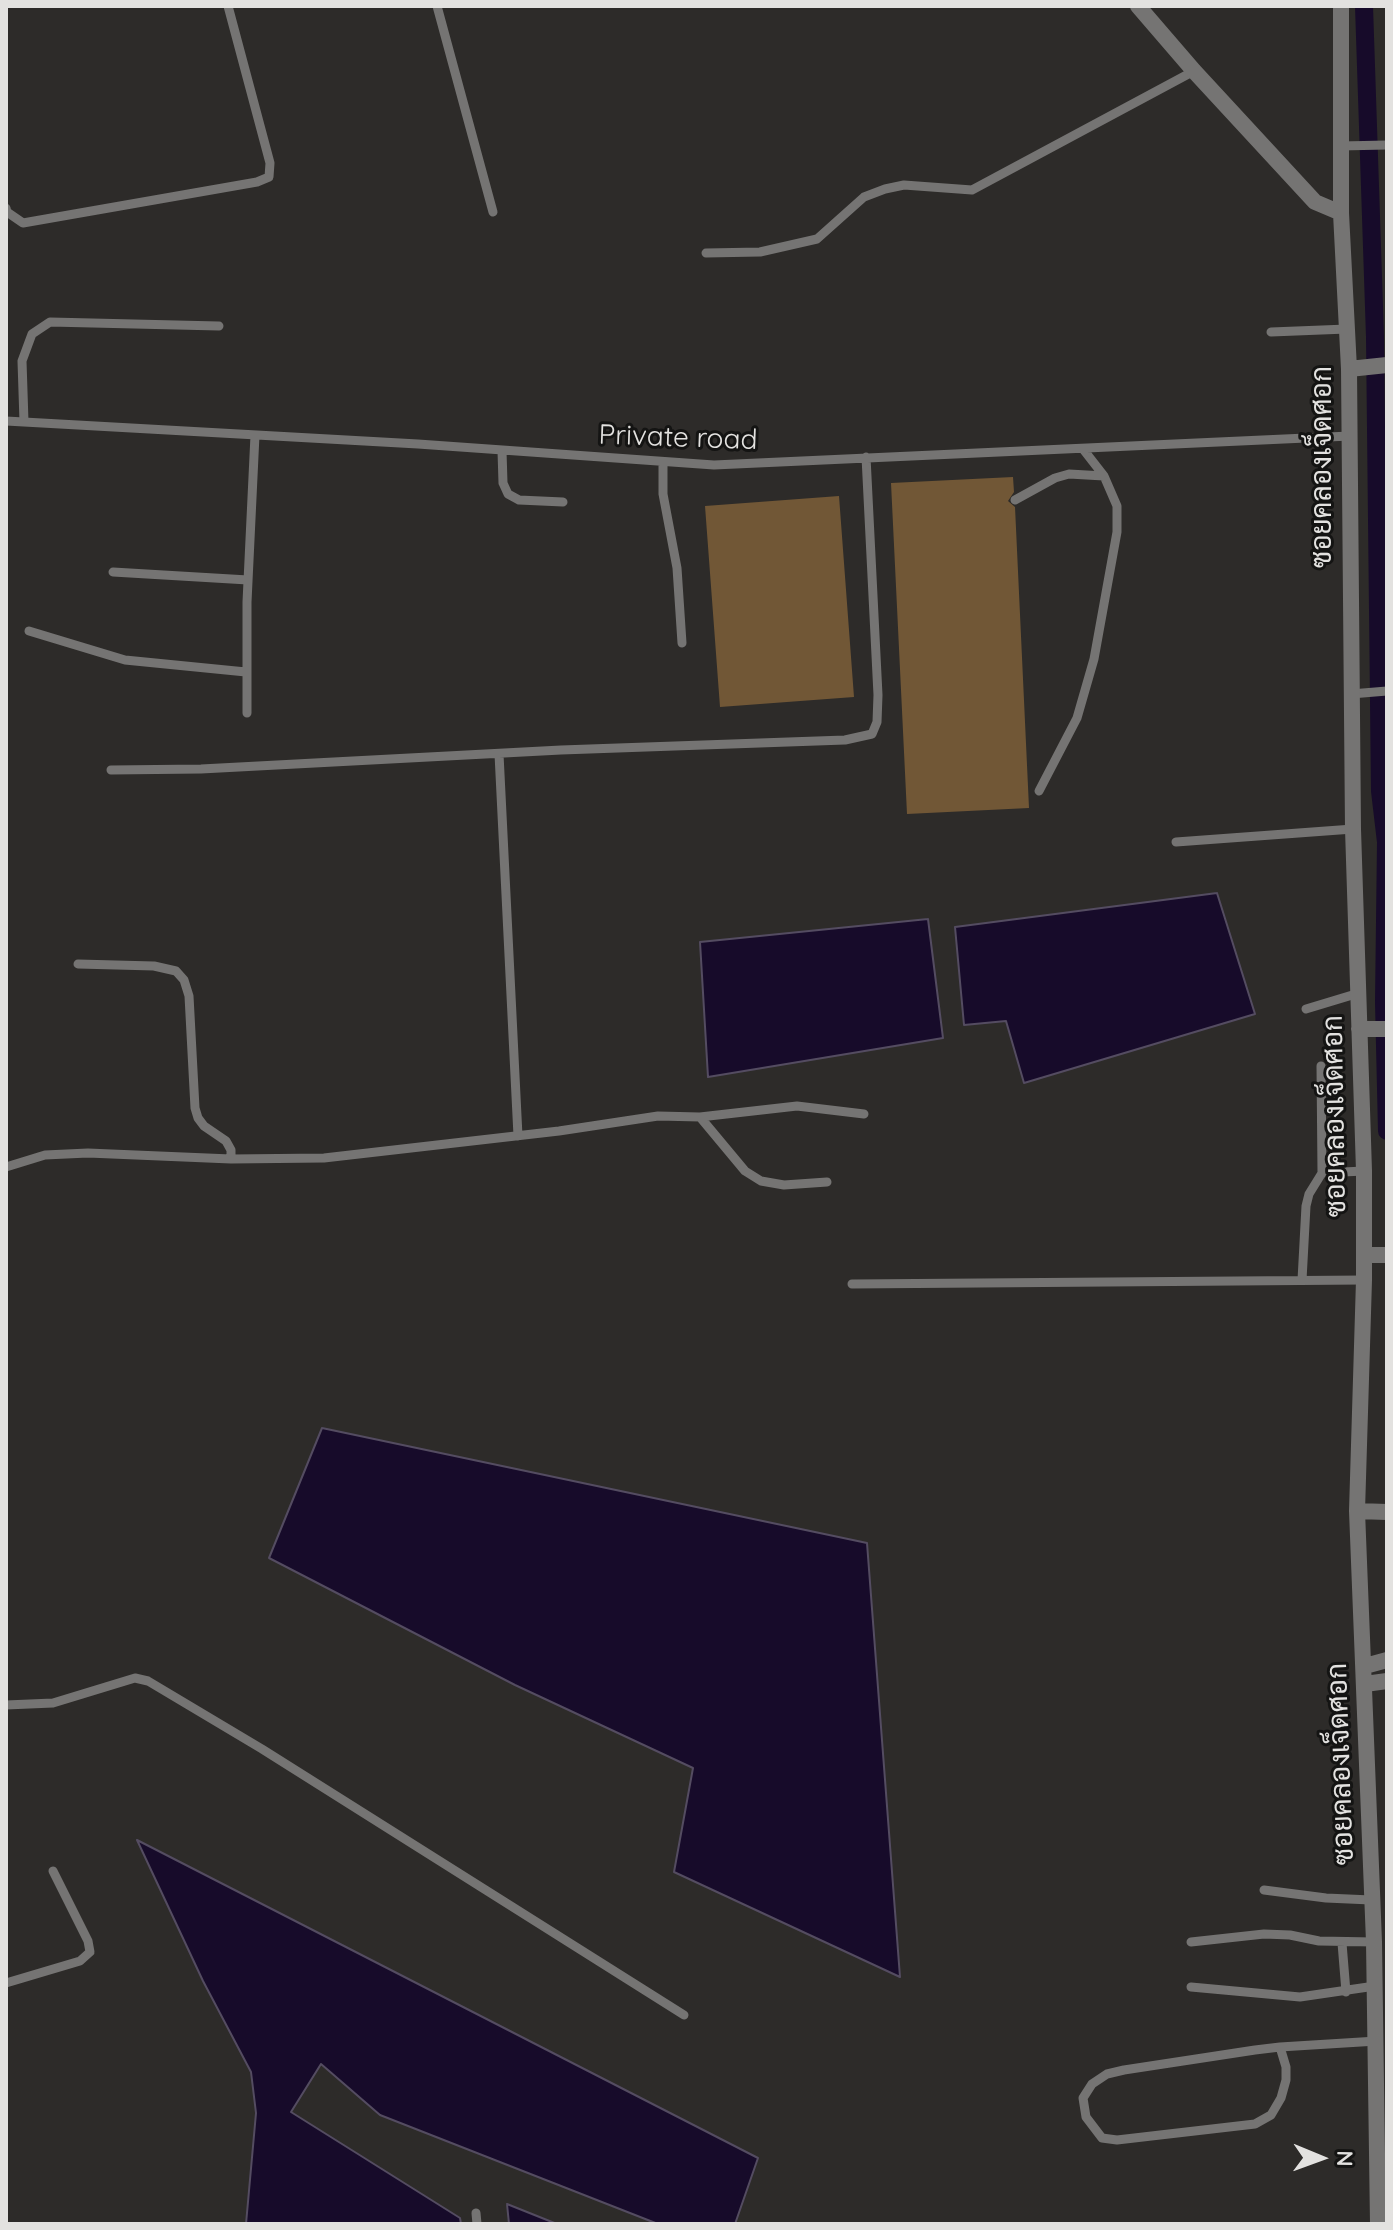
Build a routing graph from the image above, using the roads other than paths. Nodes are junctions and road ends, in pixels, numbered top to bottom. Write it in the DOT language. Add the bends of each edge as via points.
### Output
graph roads {
  1 [pos="228,6"];
  2 [pos="437,6"];
  3 [pos="1138,6"];
  4 [pos="1341,6"];
  5 [pos="1194,71"];
  6 [pos="1384,145"];
  7 [pos="1346,146"];
  8 [pos="6,208"];
  9 [pos="493,212"];
  10 [pos="1341,213"];
  11 [pos="706,253"];
  12 [pos="219,326"];
  13 [pos="1347,329"];
  14 [pos="1271,332"];
  15 [pos="1384,366"];
  16 [pos="1354,369"];
  17 [pos="6,421"];
  18 [pos="24,422"];
  19 [pos="255,435"];
  20 [pos="1350,436"];
  21 [pos="1083,449"];
  22 [pos="502,451"];
  23 [pos="866,457"];
  24 [pos="663,462"];
  25 [pos="1104,476"];
  26 [pos="1015,500"];
  27 [pos="563,502"];
  28 [pos="113,572"];
  29 [pos="248,580"];
  30 [pos="29,631"];
  31 [pos="682,643"];
  32 [pos="246,672"];
  33 [pos="1387,691"];
  34 [pos="1351,694"];
  35 [pos="247,713"];
  36 [pos="499,754"];
  37 [pos="111,770"];
  38 [pos="1039,791"];
  39 [pos="1353,829"];
  40 [pos="1176,842"];
  41 [pos="78,964"];
  42 [pos="1359,993"];
  43 [pos="1306,1009"];
  44 [pos="1361,1029"];
  45 [pos="1387,1029"];
  46 [pos="1321,1066"];
  47 [pos="864,1114"];
  48 [pos="700,1117"];
  49 [pos="518,1136"];
  50 [pos="231,1159"];
  51 [pos="6,1167"];
  52 [pos="1364,1171"];
  53 [pos="1322,1173"];
  54 [pos="827,1182"];
  55 [pos="1377,1255"];
  56 [pos="1302,1280"];
  57 [pos="1364,1280"];
  58 [pos="852,1284"];
  59 [pos="1357,1511"];
  60 [pos="1382,1513"];
  61 [pos="1377,1663"];
  62 [pos="1387,1681"];
  63 [pos="1365,1684"];
  64 [pos="6,1705"];
  65 [pos="53,1871"];
  66 [pos="1264,1890"];
  67 [pos="1371,1900"];
  68 [pos="1191,1942"];
  69 [pos="1374,1942"];
  70 [pos="1342,1943"];
  71 [pos="6,1983"];
  72 [pos="1375,1986"];
  73 [pos="1191,1987"];
  74 [pos="1346,1992"];
  75 [pos="684,2015"];
  76 [pos="1377,2041"];
  77 [pos="1280,2047"];
  78 [pos="476,2213"];
  79 [pos="477,2224"];
  80 [pos="1378,2224"];
  1 -- 8 [label="lane" via="270,163 269,177 23,223"];
  2 -- 9 [label="lane"];
  3 -- 5 [label="street"];
  4 -- 7 [label="street, ซอยคลองเจ็ดศอก"];
  5 -- 10 [label="street" via="1315,202"];
  5 -- 11 [label="lane" via="972,190 904,185 885,189 864,197 817,239 760,252"];
  6 -- 7 [label="lane"];
  7 -- 10 [label="street, ซอยคลองเจ็ดศอก"];
  10 -- 13 [label="street, ซอยคลองเจ็ดศอก"];
  12 -- 18 [label="lane" via="50,322 32,334 22,361"];
  13 -- 14 [label="lane"];
  13 -- 16 [label="street, ซอยคลองเจ็ดศอก"];
  15 -- 16 [label="street"];
  16 -- 20 [label="street, ซอยคลองเจ็ดศอก"];
  17 -- 18 [label="lane, Private road"];
  18 -- 19 [label="lane, Private road"];
  19 -- 22 [label="lane, Private road"];
  19 -- 29 [label="lane"];
  20 -- 21 [label="lane, Private road"];
  20 -- 34 [label="street, ซอยคลองเจ็ดศอก"];
  21 -- 23 [label="lane, Private road"];
  21 -- 25 [label="lane"];
  22 -- 24 [label="lane, Private road"];
  22 -- 27 [label="lane" via="508,494 519,500"];
  23 -- 24 [label="lane, Private road" via="714,465"];
  23 -- 36 [label="lane" via="878,695 872,734 845,740"];
  24 -- 31 [label="lane"];
  25 -- 26 [label="lane" via="1069,474"];
  25 -- 38 [label="lane" via="1117,506 1117,532 1094,659 1077,718"];
  28 -- 29 [label="lane"];
  29 -- 32 [label="lane"];
  30 -- 32 [label="lane" via="125,660"];
  32 -- 35 [label="lane"];
  33 -- 34 [label="lane"];
  34 -- 39 [label="street, ซอยคลองเจ็ดศอก"];
  36 -- 37 [label="lane"];
  36 -- 49 [label="lane"];
  39 -- 40 [label="lane"];
  39 -- 42 [label="street, ซอยคลองเจ็ดศอก"];
  41 -- 50 [label="lane" via="154,966 176,971 184,980 195,1108 204,1126 226,1141"];
  42 -- 43 [label="lane"];
  42 -- 44 [label="street, ซอยคลองเจ็ดศอก"];
  44 -- 45 [label="street"];
  44 -- 52 [label="street, ซอยคลองเจ็ดศอก"];
  46 -- 53 [label="lane"];
  47 -- 48 [label="lane" via="797,1106"];
  48 -- 49 [label="lane" via="658,1116"];
  48 -- 54 [label="lane" via="745,1171 761,1181"];
  49 -- 50 [label="lane" via="324,1158"];
  50 -- 51 [label="lane" via="74,1153"];
  52 -- 53 [label="lane"];
  52 -- 55 [label="street, ซอยคลองเจ็ดศอก"];
  53 -- 56 [label="lane" via="1306,1206"];
  55 -- 57 [label="street, ซอยคลองเจ็ดศอก"];
  56 -- 57 [label="lane"];
  56 -- 58 [label="lane"];
  57 -- 59 [label="street, ซอยคลองเจ็ดศอก"];
  59 -- 60 [label="street"];
  59 -- 61 [label="street, ซอยคลองเจ็ดศอก"];
  61 -- 63 [label="street, ซอยคลองเจ็ดศอก"];
  62 -- 63 [label="street"];
  63 -- 67 [label="street, ซอยคลองเจ็ดศอก"];
  64 -- 75 [label="lane" via="53,1703 135,1678 148,1681"];
  65 -- 71 [label="lane" via="90,1952 80,1961"];
  66 -- 67 [label="lane"];
  67 -- 69 [label="street, ซอยคลองเจ็ดศอก"];
  68 -- 70 [label="lane" via="1264,1934"];
  69 -- 70 [label="lane"];
  69 -- 72 [label="street, ซอยคลองเจ็ดศอก"];
  70 -- 74 [label="lane"];
  72 -- 74 [label="lane"];
  72 -- 76 [label="street, ซอยคลองเจ็ดศอก"];
  73 -- 74 [label="lane" via="1300,1997"];
  76 -- 77 [label="lane"];
  76 -- 80 [label="street, ซอยคลองเจ็ดศอก"];
  77 -- 77 [label="lane" via="1286,2067 1281,2098 1271,2115 1255,2124 1117,2140 1102,2138 1086,2117 1083,2098 1107,2074"];
  78 -- 79 [label="lane"];
}
